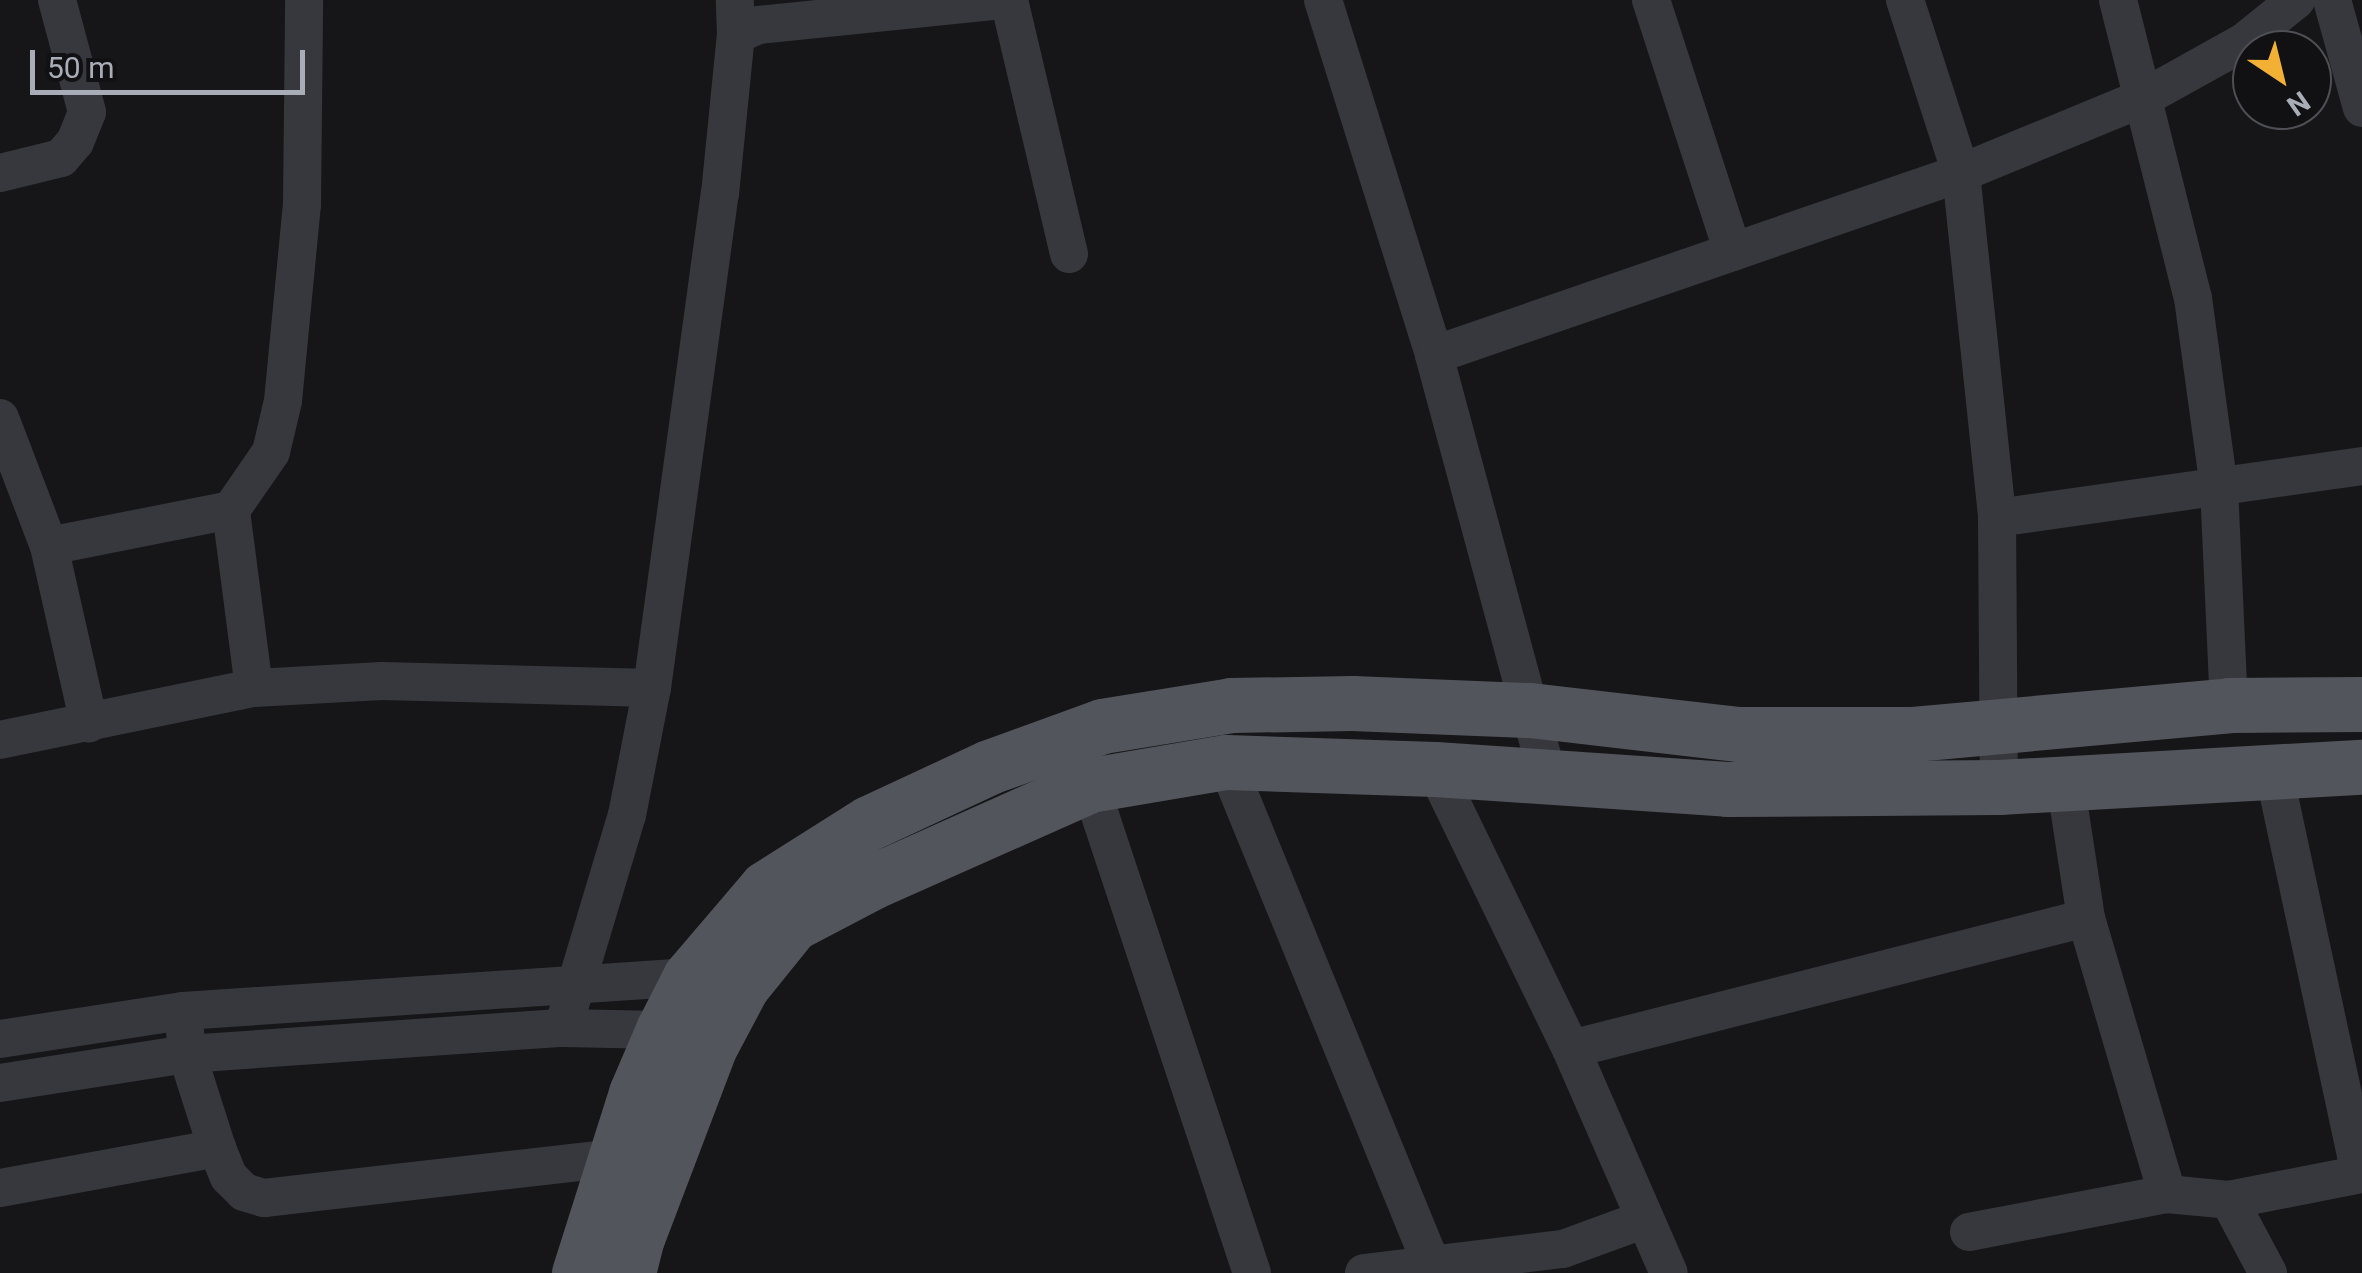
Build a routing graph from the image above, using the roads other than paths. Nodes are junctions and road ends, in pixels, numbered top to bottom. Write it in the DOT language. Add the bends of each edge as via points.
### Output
graph roads {
  1 [pos="56,0"];
  2 [pos="304,0"];
  3 [pos="1007,0"];
  4 [pos="1323,0"];
  5 [pos="1651,0"];
  6 [pos="1905,0"];
  7 [pos="2118,0"];
  8 [pos="2296,0"];
  9 [pos="2332,0"];
  10 [pos="887,5"];
  11 [pos="735,18"];
  12 [pos="2360,88"];
  13 [pos="2145,97"];
  14 [pos="1961,173"];
  15 [pos="0,174"];
  16 [pos="1733,252"];
  17 [pos="1069,254"];
  18 [pos="1434,356"];
  19 [pos="0,418"];
  20 [pos="2362,466"];
  21 [pos="2219,486"];
  22 [pos="231,510"];
  23 [pos="1997,518"];
  24 [pos="50,546"];
  25 [pos="254,688"];
  26 [pos="652,688"];
  27 [pos="2228,704"];
  28 [pos="2362,704"];
  29 [pos="1530,710"];
  30 [pos="89,724"];
  31 [pos="1997,726"];
  32 [pos="0,740"];
  33 [pos="1226,762"];
  34 [pos="2362,767"];
  35 [pos="1435,769"];
  36 [pos="2274,773"];
  37 [pos="1548,778"];
  38 [pos="2065,781"];
  39 [pos="1090,785"];
  40 [pos="1999,786"];
  41 [pos="2086,918"];
  42 [pos="716,982"];
  43 [pos="576,985"];
  44 [pos="183,1011"];
  45 [pos="564,1028"];
  46 [pos="0,1038"];
  47 [pos="686,1039"];
  48 [pos="1571,1050"];
  49 [pos="188,1054"];
  50 [pos="0,1083"];
  51 [pos="216,1148"];
  52 [pos="614,1158"];
  53 [pos="2361,1174"];
  54 [pos="0,1188"];
  55 [pos="2167,1194"];
  56 [pos="2229,1200"];
  57 [pos="1644,1219"];
  58 [pos="1968,1232"];
  59 [pos="1565,1261"];
  60 [pos="1435,1269"];
  61 [pos="579,1273"];
  62 [pos="628,1273"];
  63 [pos="1252,1273"];
  64 [pos="1364,1273"];
  65 [pos="1670,1273"];
  66 [pos="2268,1273"];
  1 -- 15 [label="street" via="86,112 61,158"];
  2 -- 22 [label="street" via="302,205 283,401 271,452"];
  3 -- 10 [label="street"];
  3 -- 17 [label="street"];
  4 -- 18 [label="street"];
  5 -- 16 [label="street"];
  6 -- 14 [label="street"];
  7 -- 13 [label="street"];
  8 -- 13 [label="street" via="2244,42"];
  9 -- 12 [label="street"];
  10 -- 11 [label="street" via="758,25"];
  11 -- 26 [label="street" via="720,194"];
  13 -- 14 [label="street"];
  13 -- 21 [label="street" via="2193,298"];
  14 -- 16 [label="street"];
  14 -- 23 [label="street"];
  16 -- 18 [label="street"];
  18 -- 29 [label="street"];
  19 -- 24 [label="street"];
  20 -- 21 [label="street"];
  21 -- 23 [label="street"];
  21 -- 27 [label="street"];
  22 -- 24 [label="street"];
  22 -- 25 [label="street"];
  23 -- 31 [label="street"];
  24 -- 30 [label="street"];
  25 -- 26 [label="street" via="382,681"];
  25 -- 30 [label="street"];
  26 -- 43 [label="street" via="627,816"];
  27 -- 28 [label="main road"];
  27 -- 31 [label="main road"];
  29 -- 31 [label="main road" via="1739,734 1913,734"];
  29 -- 37 [label="street"];
  29 -- 42 [label="main road" via="1231,705 1102,726 989,767 869,823 766,888"];
  30 -- 32 [label="street"];
  31 -- 40 [label="street"];
  33 -- 35 [label="main road"];
  33 -- 39 [label="main road"];
  33 -- 60 [label="street"];
  34 -- 36 [label="main road"];
  35 -- 37 [label="main road"];
  35 -- 48 [label="street"];
  36 -- 38 [label="main road"];
  36 -- 53 [label="street"];
  37 -- 40 [label="main road" via="1727,789"];
  38 -- 40 [label="main road"];
  38 -- 41 [label="street"];
  39 -- 42 [label="main road" via="792,924"];
  39 -- 63 [label="street"];
  41 -- 48 [label="street"];
  41 -- 55 [label="street"];
  42 -- 43 [label="street"];
  42 -- 47 [label="main road"];
  43 -- 44 [label="street"];
  43 -- 45 [label="street"];
  44 -- 46 [label="street"];
  44 -- 49 [label="street"];
  45 -- 47 [label="street"];
  45 -- 49 [label="street"];
  47 -- 52 [label="main road"];
  47 -- 62 [label="main road"];
  48 -- 57 [label="street"];
  49 -- 50 [label="street"];
  49 -- 51 [label="street"];
  51 -- 52 [label="street" via="229,1177 244,1192 264,1198"];
  51 -- 54 [label="street"];
  52 -- 61 [label="main road"];
  53 -- 56 [label="street"];
  55 -- 56 [label="street"];
  55 -- 58 [label="street"];
  56 -- 66 [label="street"];
  57 -- 59 [label="street"];
  57 -- 65 [label="street"];
  59 -- 60 [label="street"];
  60 -- 64 [label="street"];
}
